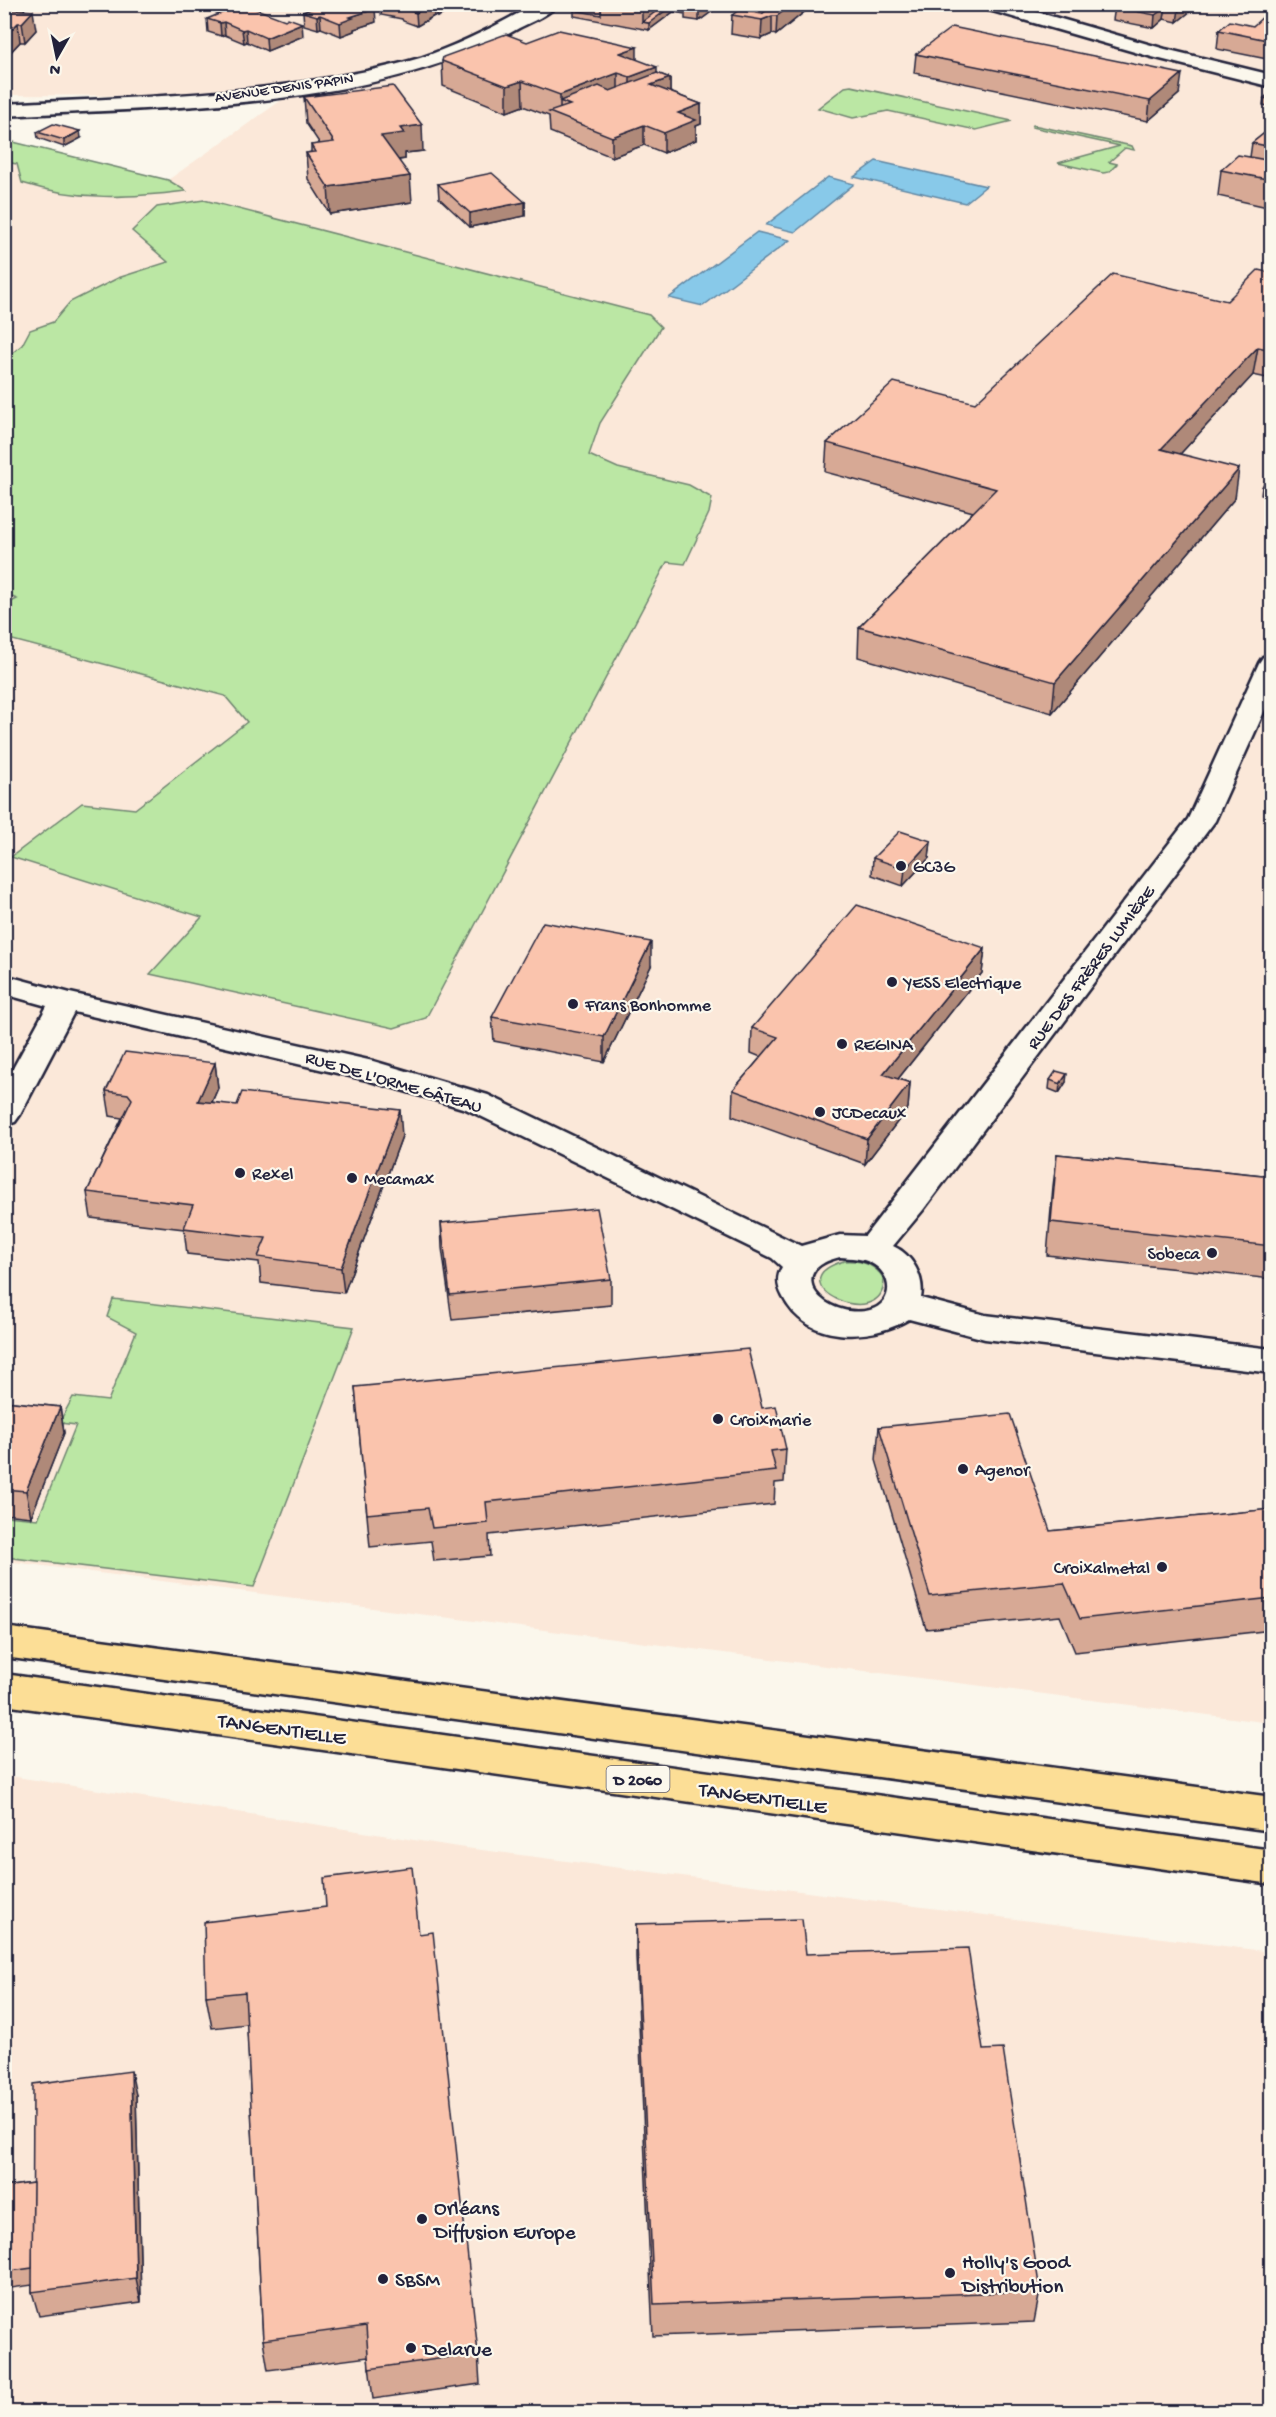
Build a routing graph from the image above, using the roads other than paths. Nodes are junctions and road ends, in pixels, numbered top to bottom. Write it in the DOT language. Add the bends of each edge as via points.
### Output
graph roads {
  1 [pos="549,4"];
  2 [pos="988,4"];
  3 [pos="1272,81"];
  4 [pos="4,110"];
  5 [pos="1272,663"];
  6 [pos="4,984"];
  7 [pos="65,1001"];
  8 [pos="4,1114"];
  9 [pos="874,1250"];
  10 [pos="800,1264"];
  11 [pos="901,1305"];
  12 [pos="1272,1361"];
  13 [pos="4,1642"];
  14 [pos="4,1689"];
  15 [pos="1272,1814"];
  16 [pos="1272,1867"];
  1 -- 4 [label="street, AVENUE DENIS PAPIN" via="522,23 479,43 398,69 351,79 238,96"];
  2 -- 3 [label="street"];
  5 -- 9 [label="street, RUE DES FRÈRES LUMIÈRE" via="1201,821"];
  6 -- 7 [label="street, RUE DE L'ORME GÂTEAU"];
  7 -- 8 [label="street"];
  7 -- 10 [label="street, RUE DE L'ORME GÂTEAU" via="362,1069 477,1102 784,1250"];
  9 -- 10 [label="street" via="861,1246 833,1247"];
  9 -- 11 [label="street" via="901,1268 907,1280 907,1293"];
  10 -- 11 [label="street" via="794,1275 798,1299 822,1318 858,1324 884,1317"];
  11 -- 12 [label="street" via="985,1327"];
  13 -- 15 [label="highway"];
  14 -- 16 [label="highway, TANGENTIELLE / D 2060"];
}
